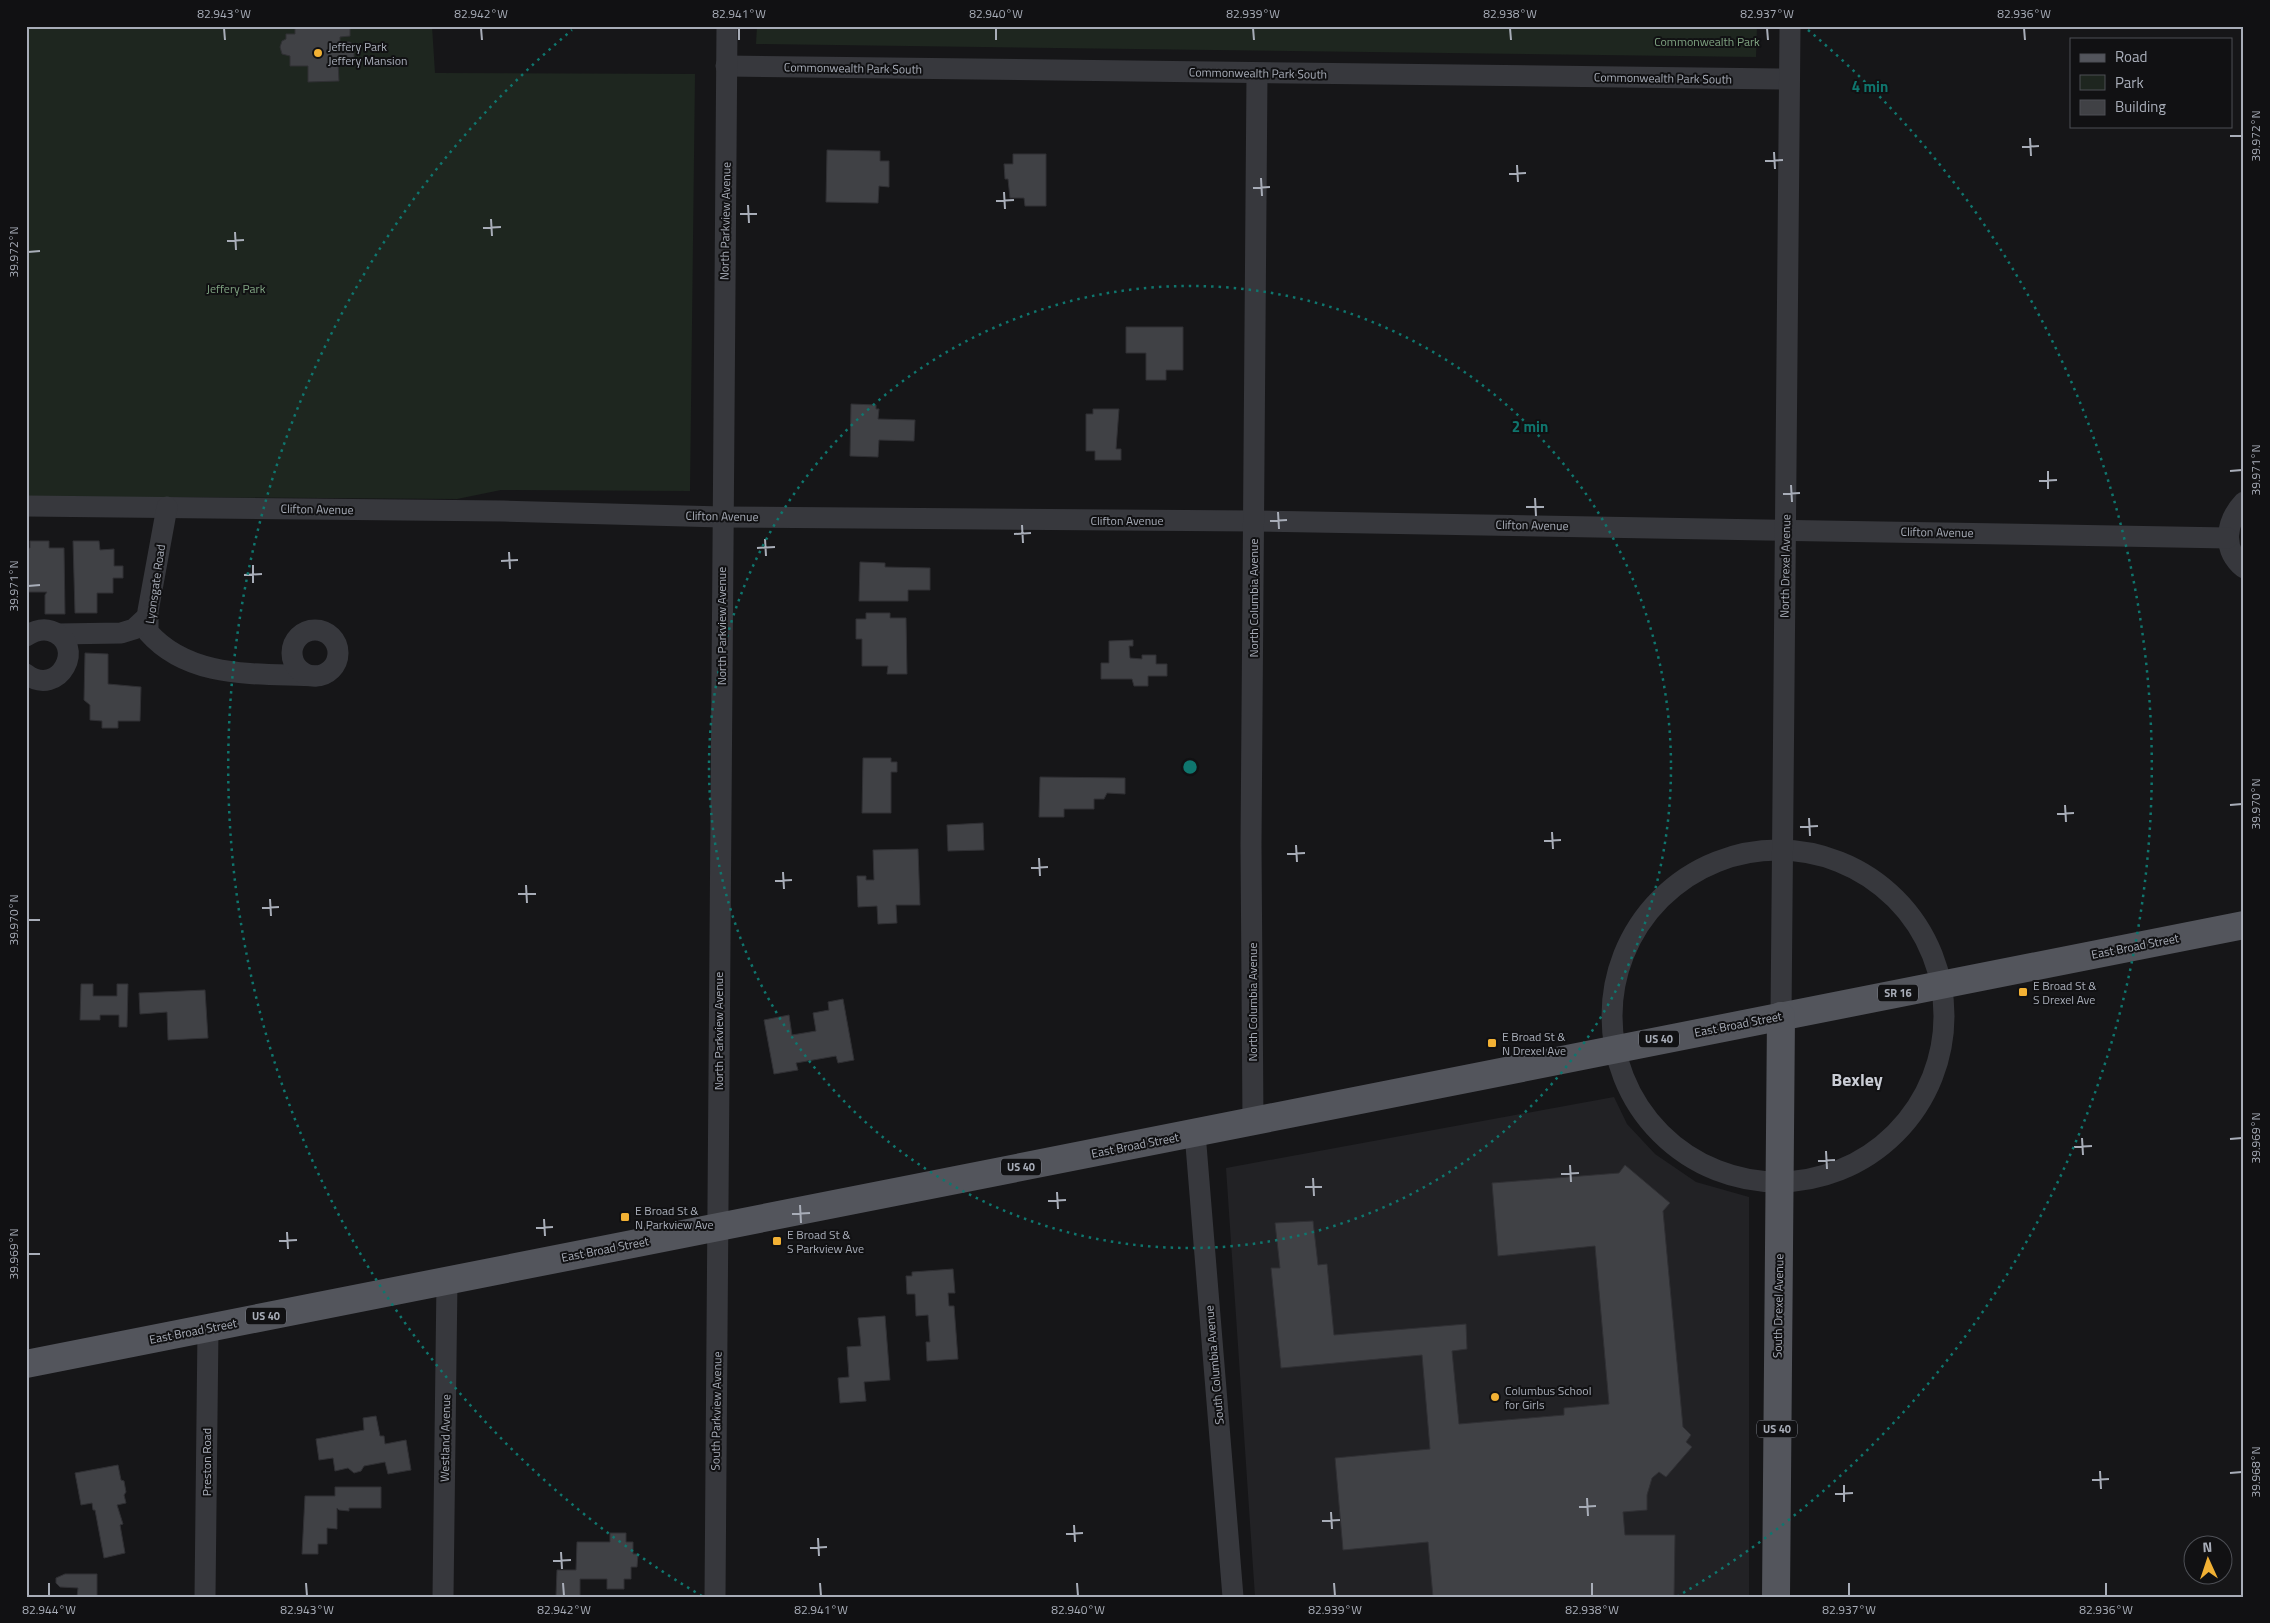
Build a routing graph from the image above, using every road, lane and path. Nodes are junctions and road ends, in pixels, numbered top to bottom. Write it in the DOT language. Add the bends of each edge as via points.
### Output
graph roads {
  1 [pos="727,26"];
  2 [pos="1790,26"];
  3 [pos="726,66"];
  4 [pos="1257,73"];
  5 [pos="1789,79"];
  6 [pos="2244,502"];
  7 [pos="26,506"];
  8 [pos="167,507"];
  9 [pos="722,517"];
  10 [pos="1253,521"];
  11 [pos="1785,529"];
  12 [pos="2228,538"];
  13 [pos="2244,568"];
  14 [pos="148,616"];
  15 [pos="58,634"];
  16 [pos="26,636"];
  17 [pos="26,674"];
  18 [pos="316,676"];
  19 [pos="1782,851"];
  20 [pos="2244,924"];
  21 [pos="1941,984"];
  22 [pos="1781,1016"];
  23 [pos="1616,1048"];
  24 [pos="1253,1122"];
  25 [pos="1195,1133"];
  26 [pos="1779,1182"];
  27 [pos="718,1226"];
  28 [pos="447,1280"];
  29 [pos="208,1328"];
  30 [pos="26,1364"];
  31 [pos="205,1597"];
  32 [pos="443,1597"];
  33 [pos="715,1597"];
  34 [pos="1233,1597"];
  35 [pos="1776,1597"];
  1 -- 3 [label="street, North Parkview Avenue"];
  2 -- 5 [label="street, North Drexel Avenue"];
  3 -- 4 [label="street, Commonwealth Park South"];
  3 -- 9 [label="street, North Parkview Avenue"];
  4 -- 5 [label="street, Commonwealth Park South"];
  4 -- 10 [label="street, North Columbia Avenue"];
  5 -- 11 [label="street, North Drexel Avenue"];
  6 -- 12 [label="street" via="2229,524"];
  7 -- 8 [label="street, Clifton Avenue"];
  8 -- 9 [label="street, Clifton Avenue"];
  8 -- 14 [label="street, Lyonsgate Road"];
  9 -- 10 [label="street, Clifton Avenue"];
  9 -- 27 [label="street, North Parkview Avenue"];
  10 -- 11 [label="street, Clifton Avenue"];
  10 -- 24 [label="street, North Columbia Avenue"];
  11 -- 12 [label="street, Clifton Avenue"];
  11 -- 19 [label="street, North Drexel Avenue"];
  12 -- 13 [label="street" via="2231,551"];
  14 -- 15 [label="street" via="134,629 121,633"];
  14 -- 18 [label="street, Lyonsgate Road" via="148,632 160,646 210,669"];
  15 -- 16 [label="street" via="42,630"];
  15 -- 17 [label="street" via="64,640 68,655 63,671 48,680"];
  19 -- 21 [label="street" via="1814,854 1842,864 1884,889 1903,907 1921,932 1933,954"];
  19 -- 22 [label="street, North Drexel Avenue"];
  19 -- 23 [label="street" via="1745,853 1710,864 1676,884 1651,909 1630,940 1617,975 1612,1011"];
  20 -- 21 [label="main road, East Broad Street / SR 16"];
  21 -- 22 [label="main road, East Broad Street / SR 16"];
  21 -- 26 [label="street" via="1945,1016 1941,1054 1931,1083 1895,1136 1845,1168 1813,1178"];
  22 -- 23 [label="main road, East Broad Street / US 40"];
  22 -- 26 [label="main road, South Drexel Avenue / US 40"];
  23 -- 24 [label="main road, East Broad Street / US 40"];
  23 -- 26 [label="street" via="1623,1076 1636,1103 1672,1145 1696,1162 1723,1173"];
  24 -- 25 [label="main road, East Broad Street / US 40"];
  25 -- 27 [label="main road, East Broad Street / US 40"];
  25 -- 34 [label="street, South Columbia Avenue"];
  26 -- 35 [label="main road, South Drexel Avenue / US 40"];
  27 -- 28 [label="main road, East Broad Street / US 40"];
  27 -- 33 [label="street, South Parkview Avenue"];
  28 -- 29 [label="main road, East Broad Street / US 40"];
  28 -- 32 [label="street, Westland Avenue"];
  29 -- 30 [label="main road, East Broad Street / US 40"];
  29 -- 31 [label="street, Preston Road"];
}
